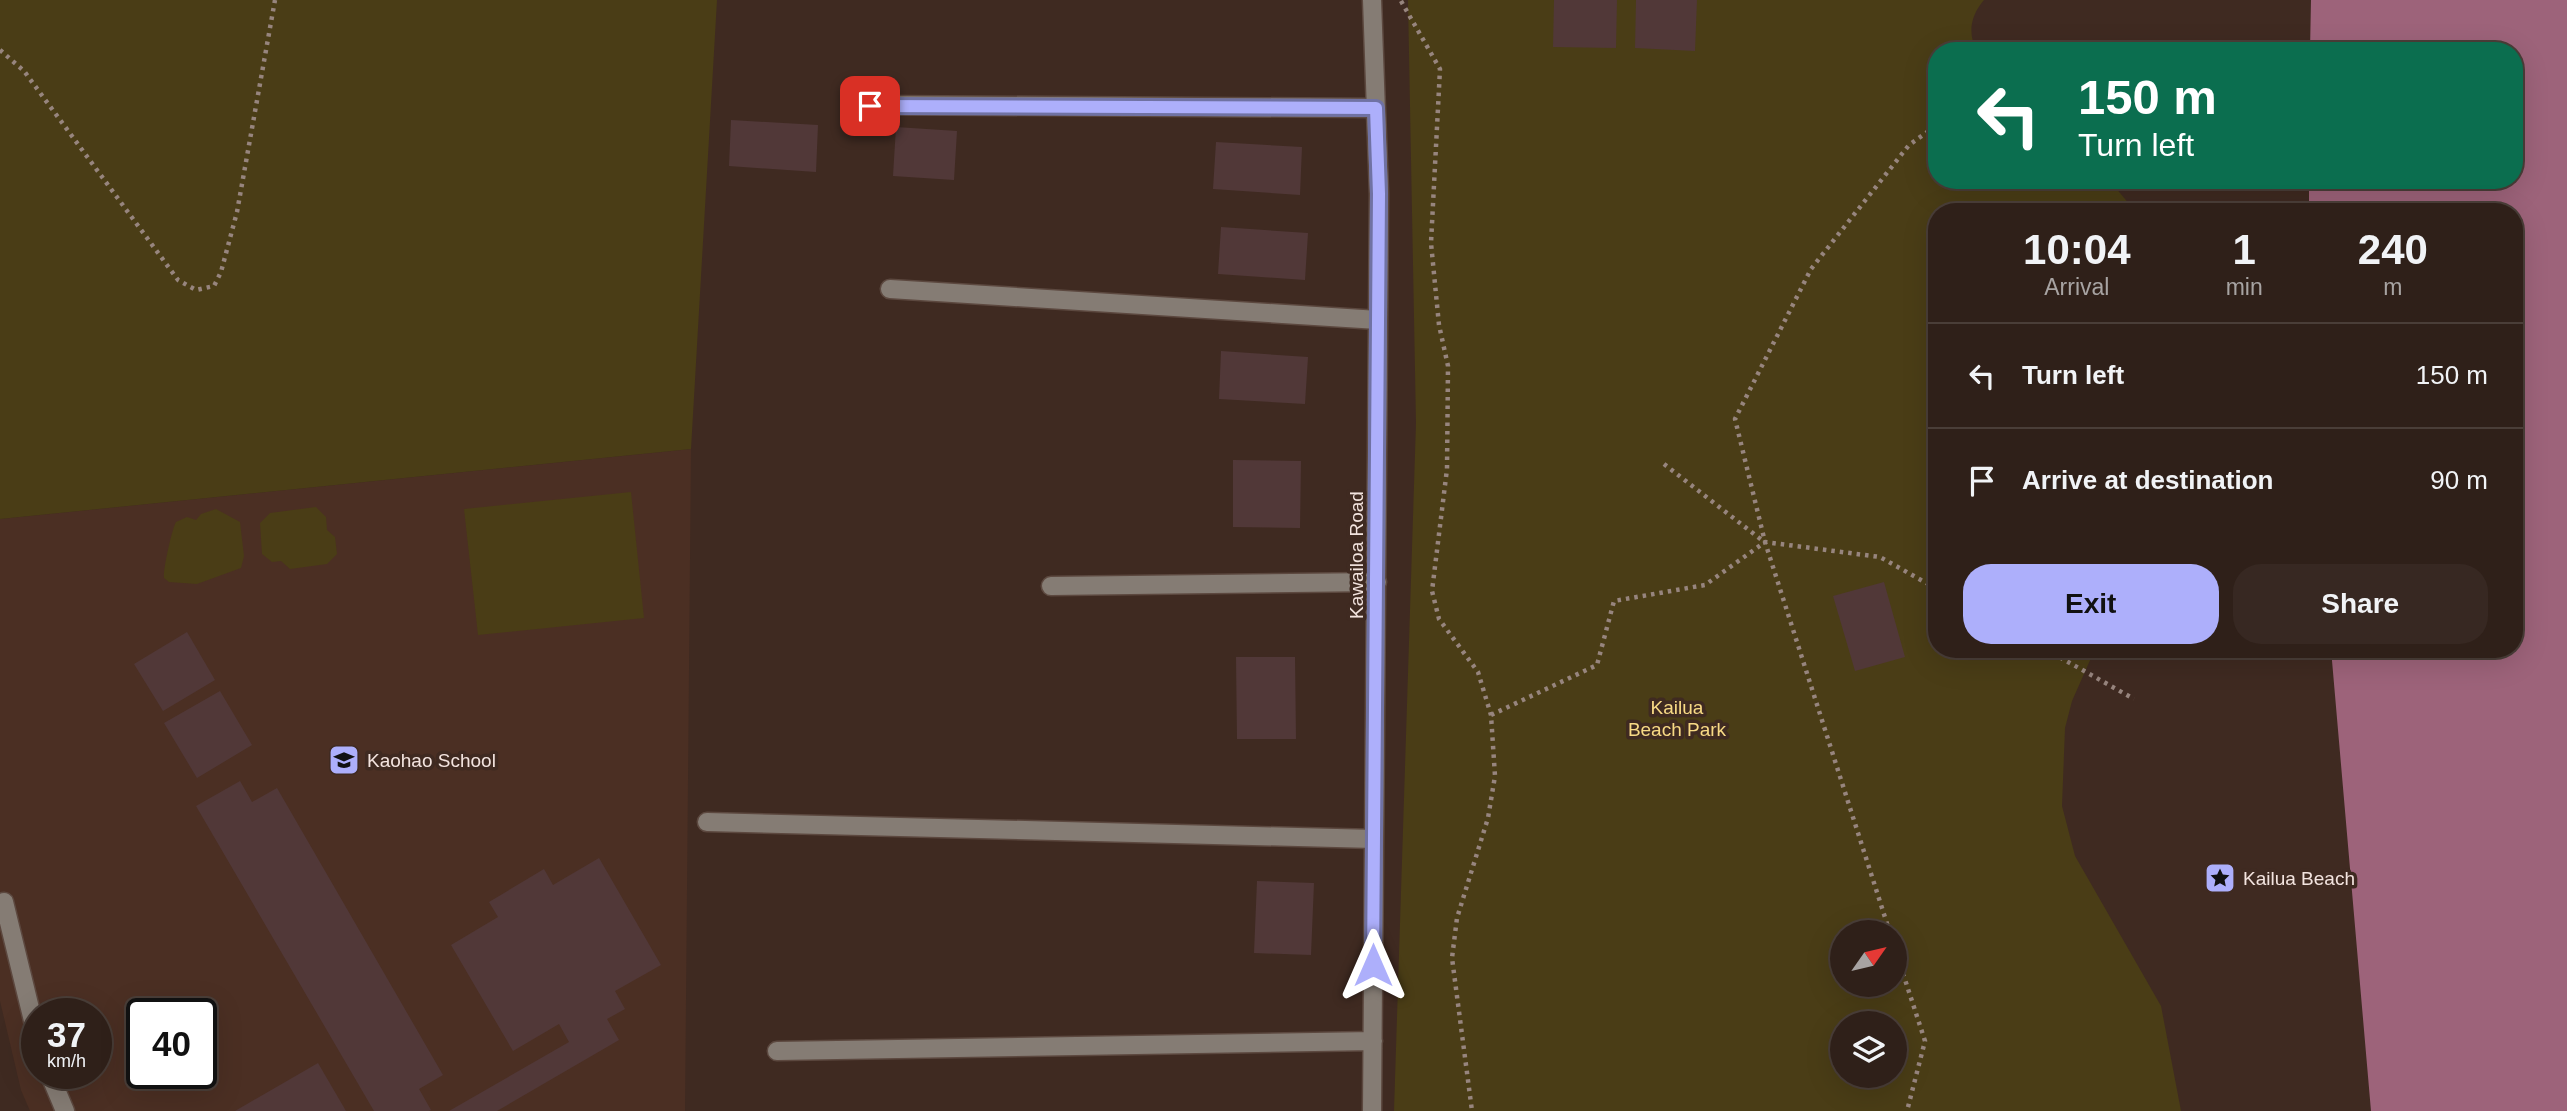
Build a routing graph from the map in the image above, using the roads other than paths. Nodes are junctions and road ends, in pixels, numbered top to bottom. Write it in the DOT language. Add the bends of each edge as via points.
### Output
graph roads {
  1 [pos="1372,0"];
  2 [pos="870,106"];
  3 [pos="1376,108"];
  4 [pos="890,289"];
  5 [pos="1378,320"];
  6 [pos="1377,582"];
  7 [pos="1051,586"];
  8 [pos="707,822"];
  9 [pos="1374,839"];
  10 [pos="4,902"];
  11 [pos="27,998"];
  12 [pos="1373,1041"];
  13 [pos="777,1051"];
  14 [pos="56,1089"];
  15 [pos="65,1111"];
  16 [pos="1372,1111"];
  1 -- 3 [label="street, Kawailoa Road"];
  2 -- 3 [label="street"];
  3 -- 5 [label="street, Kawailoa Road"];
  4 -- 5 [label="street"];
  5 -- 6 [label="street, Kawailoa Road"];
  6 -- 7 [label="street"];
  6 -- 9 [label="street, Kawailoa Road"];
  8 -- 9 [label="street"];
  9 -- 12 [label="street, Kawailoa Road"];
  10 -- 11 [label="street"];
  12 -- 13 [label="street"];
  12 -- 16 [label="street, Kawailoa Road"];
  14 -- 15 [label="street"];
}
